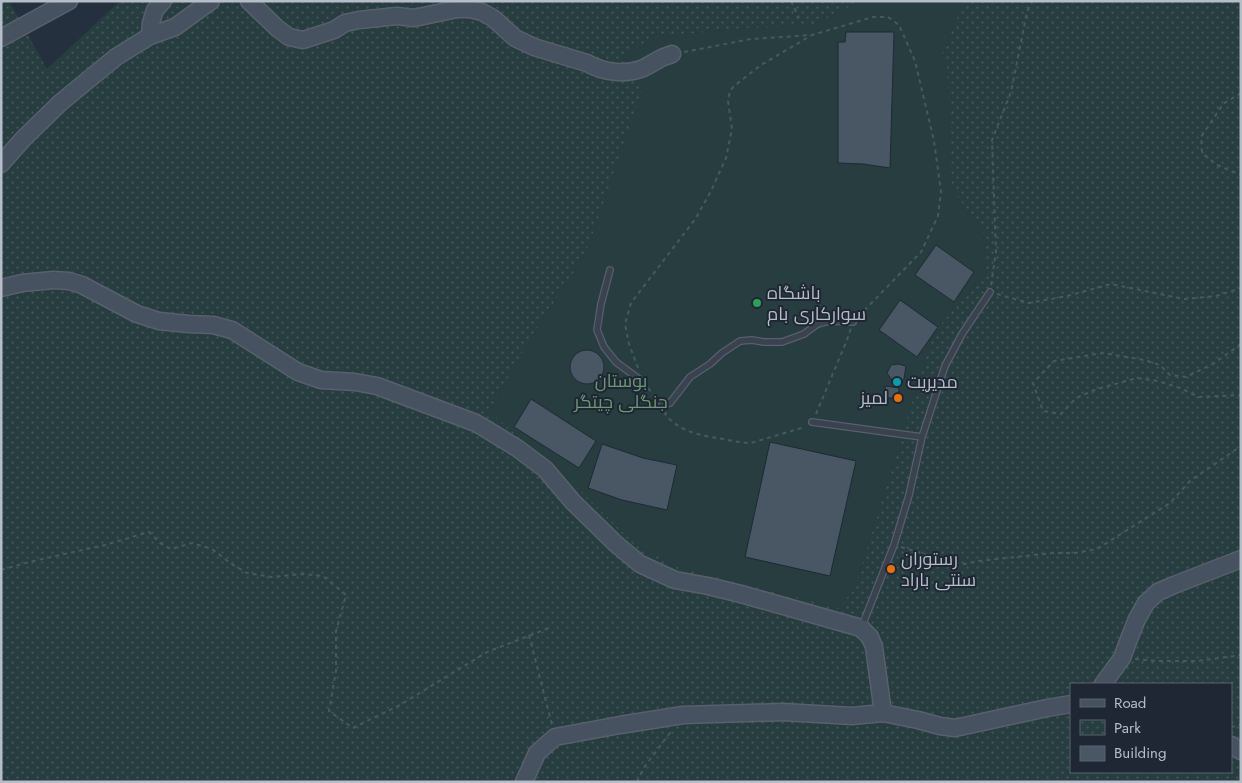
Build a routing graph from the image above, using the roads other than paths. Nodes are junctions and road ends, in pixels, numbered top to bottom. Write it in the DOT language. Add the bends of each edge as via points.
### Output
graph roads {
  1 [pos="54,1"];
  2 [pos="69,1"];
  3 [pos="163,1"];
  4 [pos="211,1"];
  5 [pos="249,1"];
  6 [pos="1,29"];
  7 [pos="150,36"];
  8 [pos="1,38"];
  9 [pos="672,54"];
  10 [pos="1,164"];
  11 [pos="610,270"];
  12 [pos="1,288"];
  13 [pos="990,292"];
  14 [pos="853,322"];
  15 [pos="644,382"];
  16 [pos="662,405"];
  17 [pos="812,422"];
  18 [pos="922,437"];
  19 [pos="1241,558"];
  20 [pos="861,628"];
  21 [pos="1104,683"];
  22 [pos="1070,704"];
  23 [pos="883,713"];
  24 [pos="524,782"];
  1 -- 6 [label="street"];
  2 -- 8 [label="street"];
  3 -- 7 [label="street" via="155,10"];
  4 -- 7 [label="street" via="175,27"];
  5 -- 9 [label="street" via="289,37 303,40 359,20 397,16 414,18 470,9 493,18 515,38 534,47 603,70 642,69"];
  7 -- 10 [label="street" via="116,57 60,103"];
  11 -- 15 [label="lane" via="600,304 597,330 604,347 616,362"];
  12 -- 20 [label="street" via="22,283 69,281 137,314 232,330 298,372 321,380 378,386 476,423 544,469 573,502 640,564 675,580 741,594"];
  13 -- 18 [label="lane" via="962,334 946,366"];
  14 -- 16 [label="lane" via="821,323 782,342 740,341 690,377 670,403"];
  17 -- 18 [label="lane"];
  18 -- 20 [label="lane" via="894,545"];
  19 -- 21 [label="street" via="1158,592 1146,603 1122,658"];
  20 -- 23 [label="street" via="874,647"];
  22 -- 23 [label="street" via="955,728"];
  23 -- 24 [label="street" via="852,716 783,712 683,715 555,737 537,753"];
}
